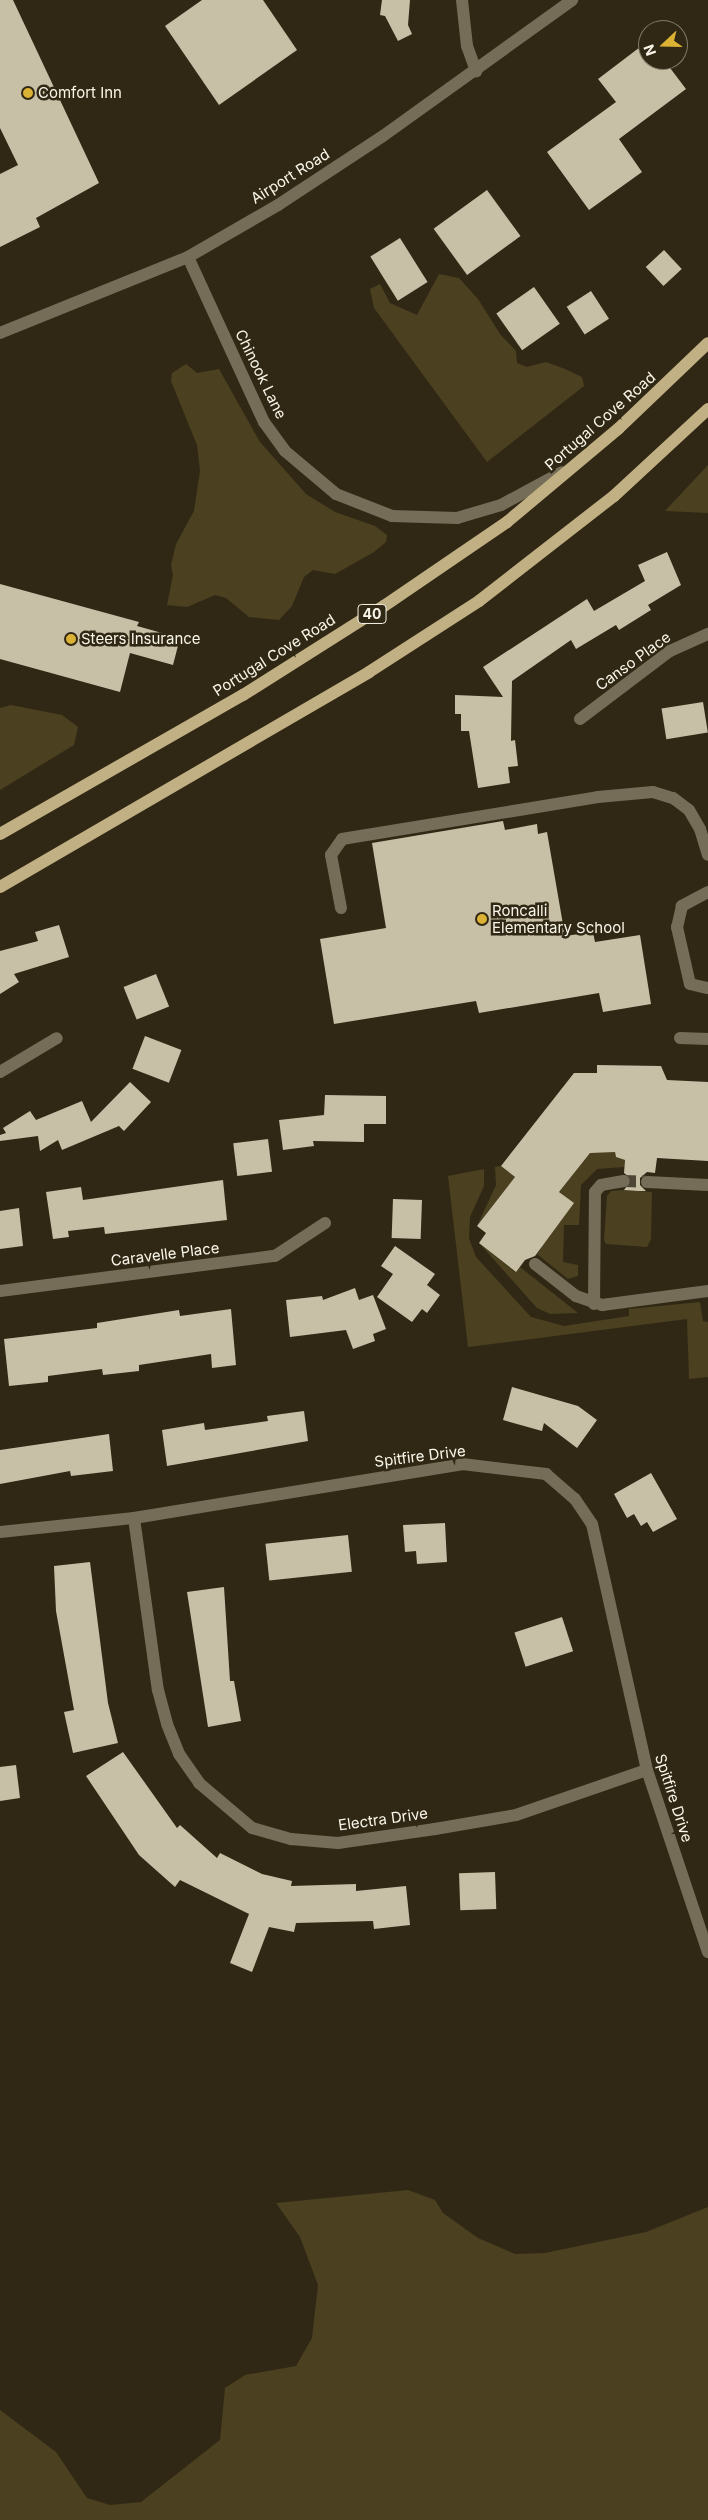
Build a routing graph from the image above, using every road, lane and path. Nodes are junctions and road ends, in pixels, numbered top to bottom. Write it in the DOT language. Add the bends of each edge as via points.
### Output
graph roads {
  1 [pos="462,0"];
  2 [pos="572,0"];
  3 [pos="476,71"];
  4 [pos="188,257"];
  5 [pos="0,333"];
  6 [pos="708,343"];
  7 [pos="708,409"];
  8 [pos="580,463"];
  9 [pos="708,634"];
  10 [pos="580,719"];
  11 [pos="0,834"];
  12 [pos="708,855"];
  13 [pos="0,887"];
  14 [pos="708,892"];
  15 [pos="341,908"];
  16 [pos="708,988"];
  17 [pos="57,1038"];
  18 [pos="680,1038"];
  19 [pos="708,1039"];
  20 [pos="0,1072"];
  21 [pos="624,1181"];
  22 [pos="647,1182"];
  23 [pos="708,1185"];
  24 [pos="325,1223"];
  25 [pos="535,1264"];
  26 [pos="0,1291"];
  27 [pos="708,1291"];
  28 [pos="594,1304"];
  29 [pos="134,1518"];
  30 [pos="0,1532"];
  31 [pos="647,1770"];
  32 [pos="708,1952"];
  1 -- 3 [label="street" via="467,46"];
  2 -- 3 [label="street, Airport Road"];
  3 -- 4 [label="street, Airport Road" via="278,205"];
  4 -- 5 [label="street, Airport Road"];
  4 -- 8 [label="street, Chinook Lane" via="264,422 285,451 336,494 392,516 457,518 501,505"];
  6 -- 8 [label="main road, Portugal Cove Road / 40"];
  7 -- 13 [label="main road" via="614,496 479,600 369,672"];
  8 -- 11 [label="main road, Portugal Cove Road / 40" via="507,522 384,606 243,695"];
  9 -- 10 [label="street, Canso Place" via="670,651"];
  12 -- 15 [label="street" via="700,829 689,810 673,798 653,792 598,797 342,839 334,846 331,855"];
  14 -- 16 [label="street" via="682,906 677,927 690,984"];
  17 -- 20 [label="street"];
  18 -- 19 [label="street"];
  21 -- 28 [label="street" via="601,1185 595,1192"];
  22 -- 23 [label="street"];
  24 -- 26 [label="street, Caravelle Place" via="275,1256"];
  25 -- 28 [label="street" via="576,1296"];
  27 -- 28 [label="street"];
  29 -- 30 [label="street, Spitfire Drive"];
  29 -- 31 [label="street, Spitfire Drive" via="462,1464 546,1474 575,1499 592,1524"];
  29 -- 31 [label="street, Electra Drive" via="158,1690 167,1724 179,1754 199,1784 252,1828 291,1839 338,1843 516,1815"];
  31 -- 32 [label="street, Spitfire Drive"];
}
